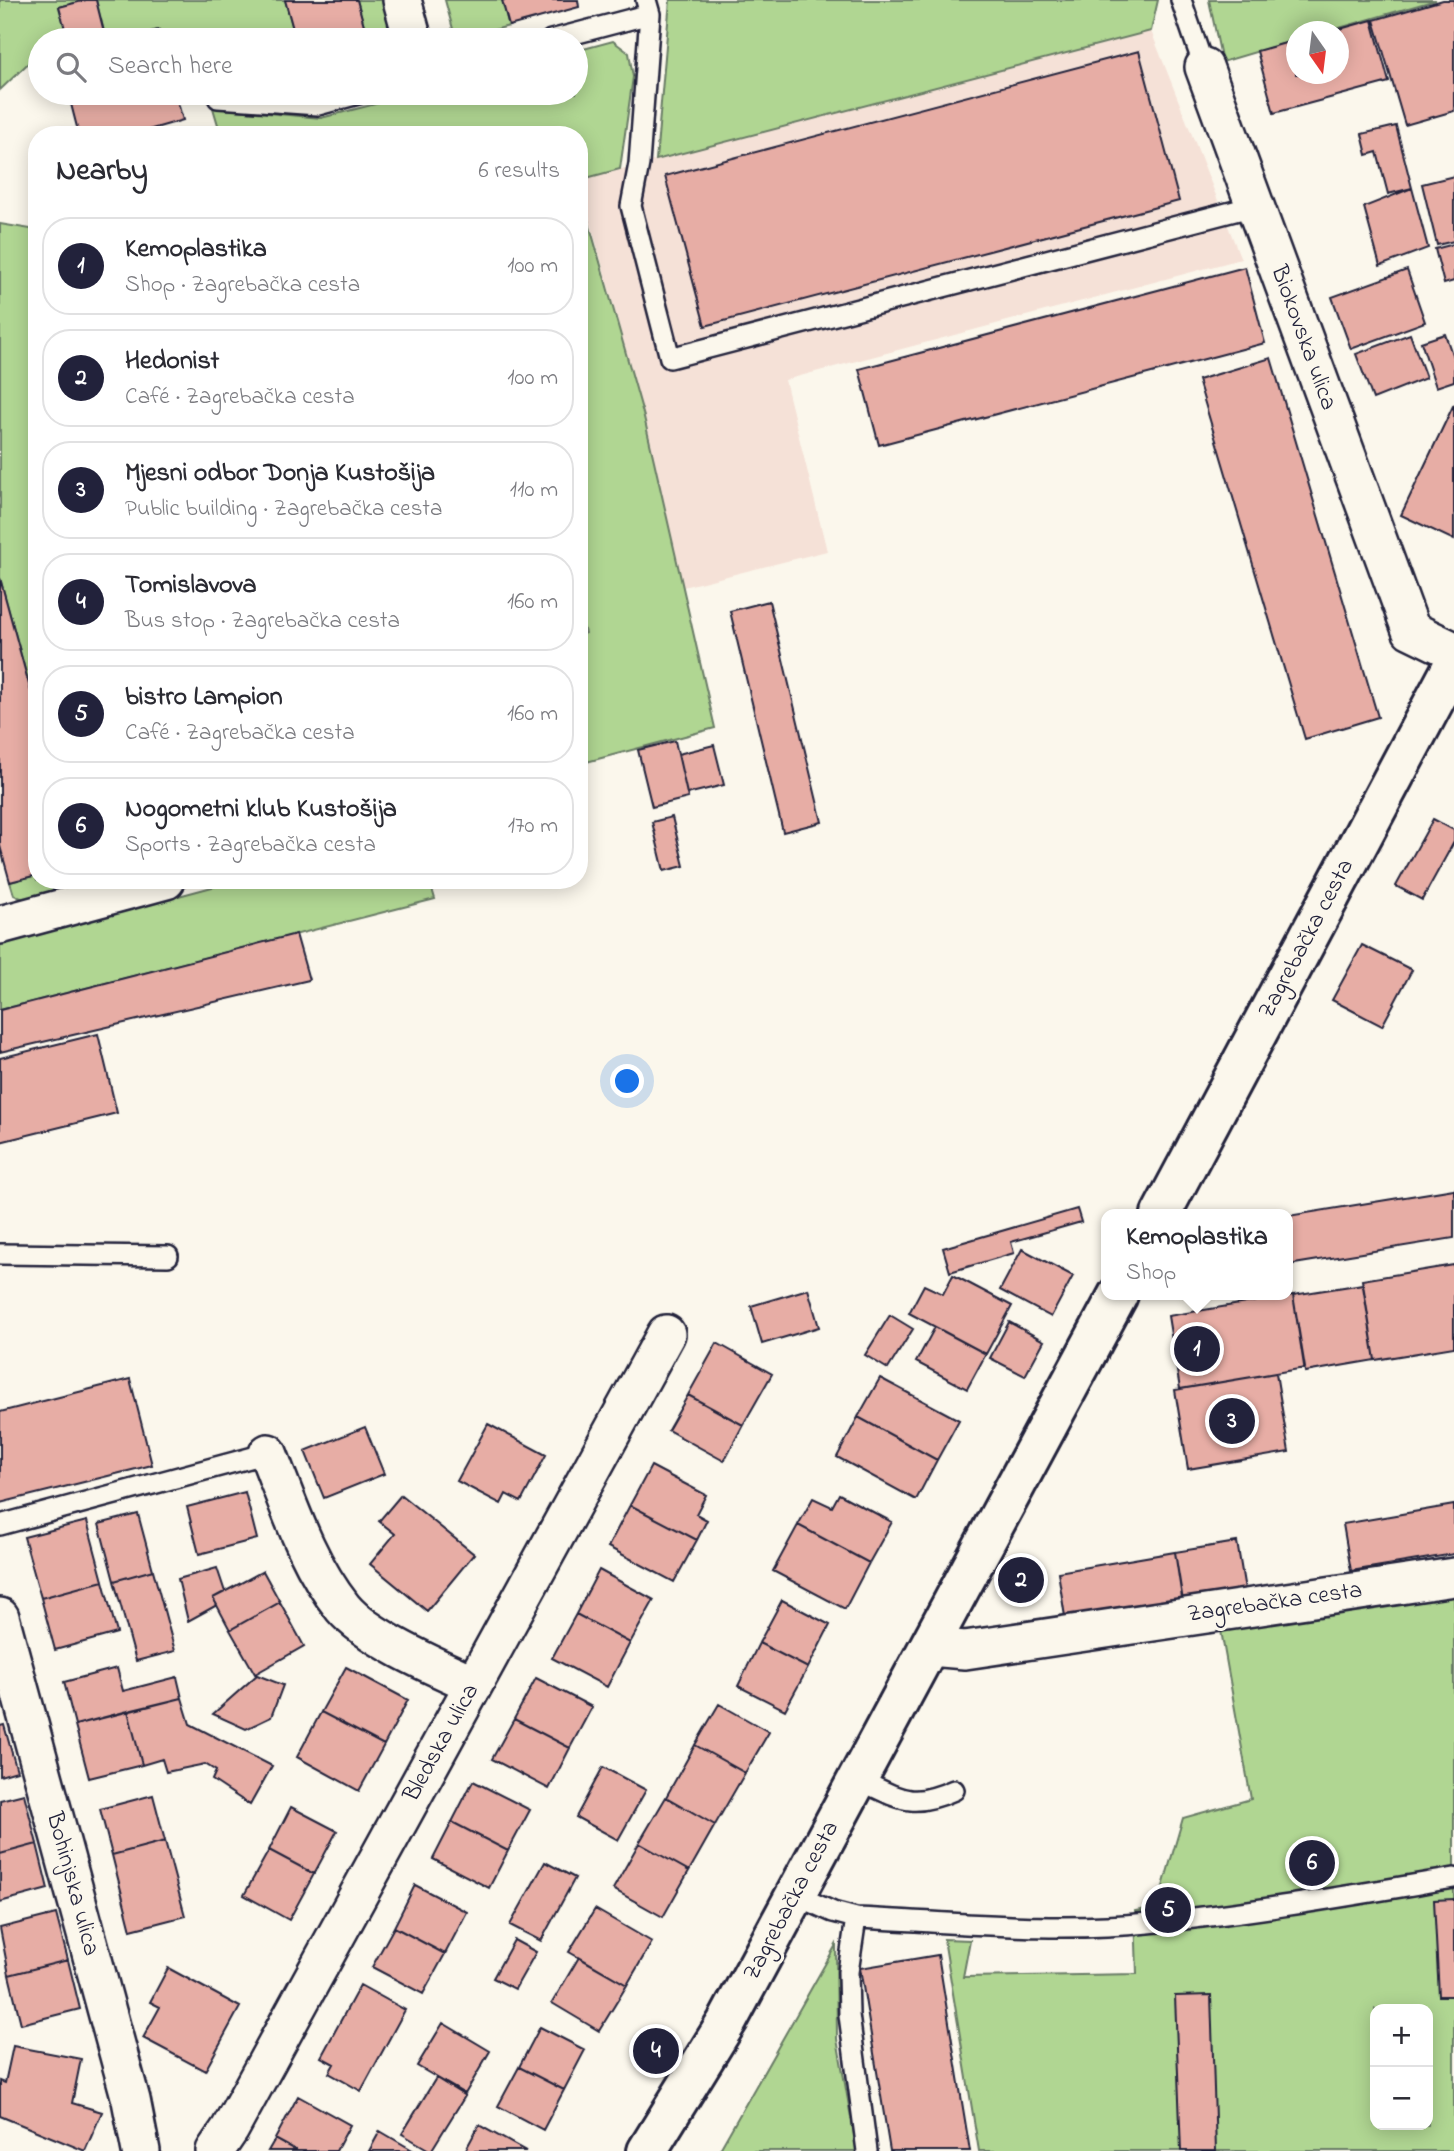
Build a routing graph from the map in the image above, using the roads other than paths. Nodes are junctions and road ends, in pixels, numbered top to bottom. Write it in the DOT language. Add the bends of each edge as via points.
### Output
graph roads {
  1 [pos="402,0"];
  2 [pos="1181,0"];
  3 [pos="648,7"];
  4 [pos="410,28"];
  5 [pos="586,28"];
  6 [pos="1204,67"];
  7 [pos="1254,206"];
  8 [pos="1454,651"];
  9 [pos="1454,664"];
  10 [pos="133,889"];
  11 [pos="0,925"];
  12 [pos="1164,1209"];
  13 [pos="0,1254"];
  14 [pos="168,1256"];
  15 [pos="1115,1300"];
  16 [pos="666,1334"];
  17 [pos="268,1453"];
  18 [pos="0,1525"];
  19 [pos="1454,1577"];
  20 [pos="0,1618"];
  21 [pos="930,1647"];
  22 [pos="474,1684"];
  23 [pos="857,1779"];
  24 [pos="954,1790"];
  25 [pos="1454,1878"];
  26 [pos="795,1895"];
  27 [pos="856,1918"];
  28 [pos="141,2151"];
  29 [pos="215,2151"];
  30 [pos="647,2151"];
  31 [pos="867,2151"];
  1 -- 4 [label="street"];
  2 -- 6 [label="lane, Biokovska ulica"];
  3 -- 5 [label="lane"];
  3 -- 7 [label="lane" via="639,164 631,206 670,358"];
  6 -- 7 [label="street, Biokovska ulica"];
  7 -- 8 [label="street, Biokovska ulica" via="1412,630"];
  9 -- 12 [label="street, Zagrebačka cesta"];
  10 -- 11 [label="street"];
  13 -- 14 [label="lane"];
  15 -- 21 [label="street, Zagrebačka cesta"];
  16 -- 22 [label="street, Bledska ulica"];
  17 -- 18 [label="lane"];
  17 -- 22 [label="street" via="308,1553 345,1610 379,1636"];
  19 -- 21 [label="street, Zagrebačka cesta" via="965,1650"];
  20 -- 28 [label="street, Bohinjska ulica"];
  21 -- 23 [label="street, Zagrebačka cesta"];
  22 -- 29 [label="street, Bledska ulica"];
  23 -- 24 [label="lane" via="913,1803"];
  23 -- 26 [label="street, Zagrebačka cesta"];
  25 -- 27 [label="lane" via="1251,1911 1136,1924 1032,1926"];
  26 -- 27 [label="lane"];
  26 -- 30 [label="street, Zagrebačka cesta" via="728,2020"];
  27 -- 31 [label="lane" via="848,1972 849,2015"];
}
